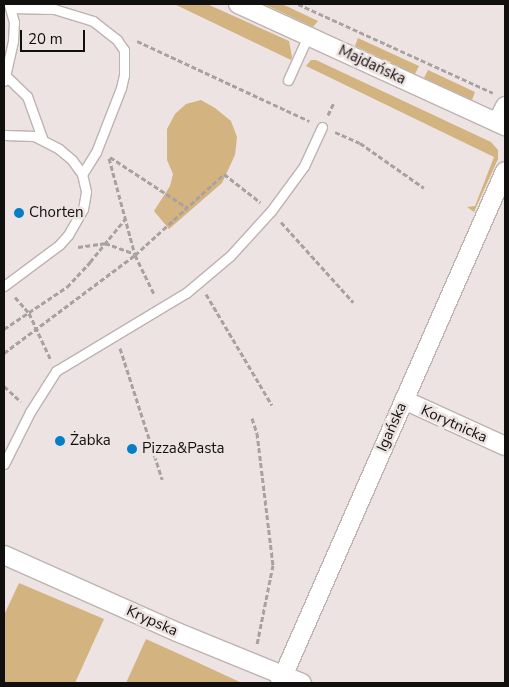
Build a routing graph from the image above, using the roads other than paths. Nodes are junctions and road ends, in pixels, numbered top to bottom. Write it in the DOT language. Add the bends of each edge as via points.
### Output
graph roads {
  1 [pos="238,4"];
  2 [pos="10,6"];
  3 [pos="308,36"];
  4 [pos="5,79"];
  5 [pos="288,80"];
  6 [pos="501,99"];
  7 [pos="501,124"];
  8 [pos="322,127"];
  9 [pos="4,135"];
  10 [pos="42,138"];
  11 [pos="505,171"];
  12 [pos="82,174"];
  13 [pos="4,286"];
  14 [pos="404,400"];
  15 [pos="505,446"];
  16 [pos="4,464"];
  17 [pos="4,556"];
  18 [pos="281,679"];
  19 [pos="302,683"];
  1 -- 3 [label="street, Majdańska"];
  2 -- 4 [label="lane" via="13,41"];
  2 -- 12 [label="lane" via="54,9 93,21 117,40 125,56 124,75 96,152"];
  3 -- 5 [label="lane"];
  3 -- 7 [label="street, Majdańska"];
  4 -- 10 [label="lane" via="27,96"];
  6 -- 7 [label="street"];
  8 -- 16 [label="lane" via="304,166 271,211 230,256 199,283 161,309 56,371 30,412"];
  9 -- 10 [label="lane"];
  10 -- 12 [label="lane" via="72,160"];
  11 -- 14 [label="street, Igańska"];
  12 -- 13 [label="lane" via="86,192 84,208 68,235"];
  14 -- 15 [label="street, Korytnicka"];
  14 -- 18 [label="street, Igańska"];
  17 -- 18 [label="street, Krypska"];
  18 -- 19 [label="street, Krypska"];
}
